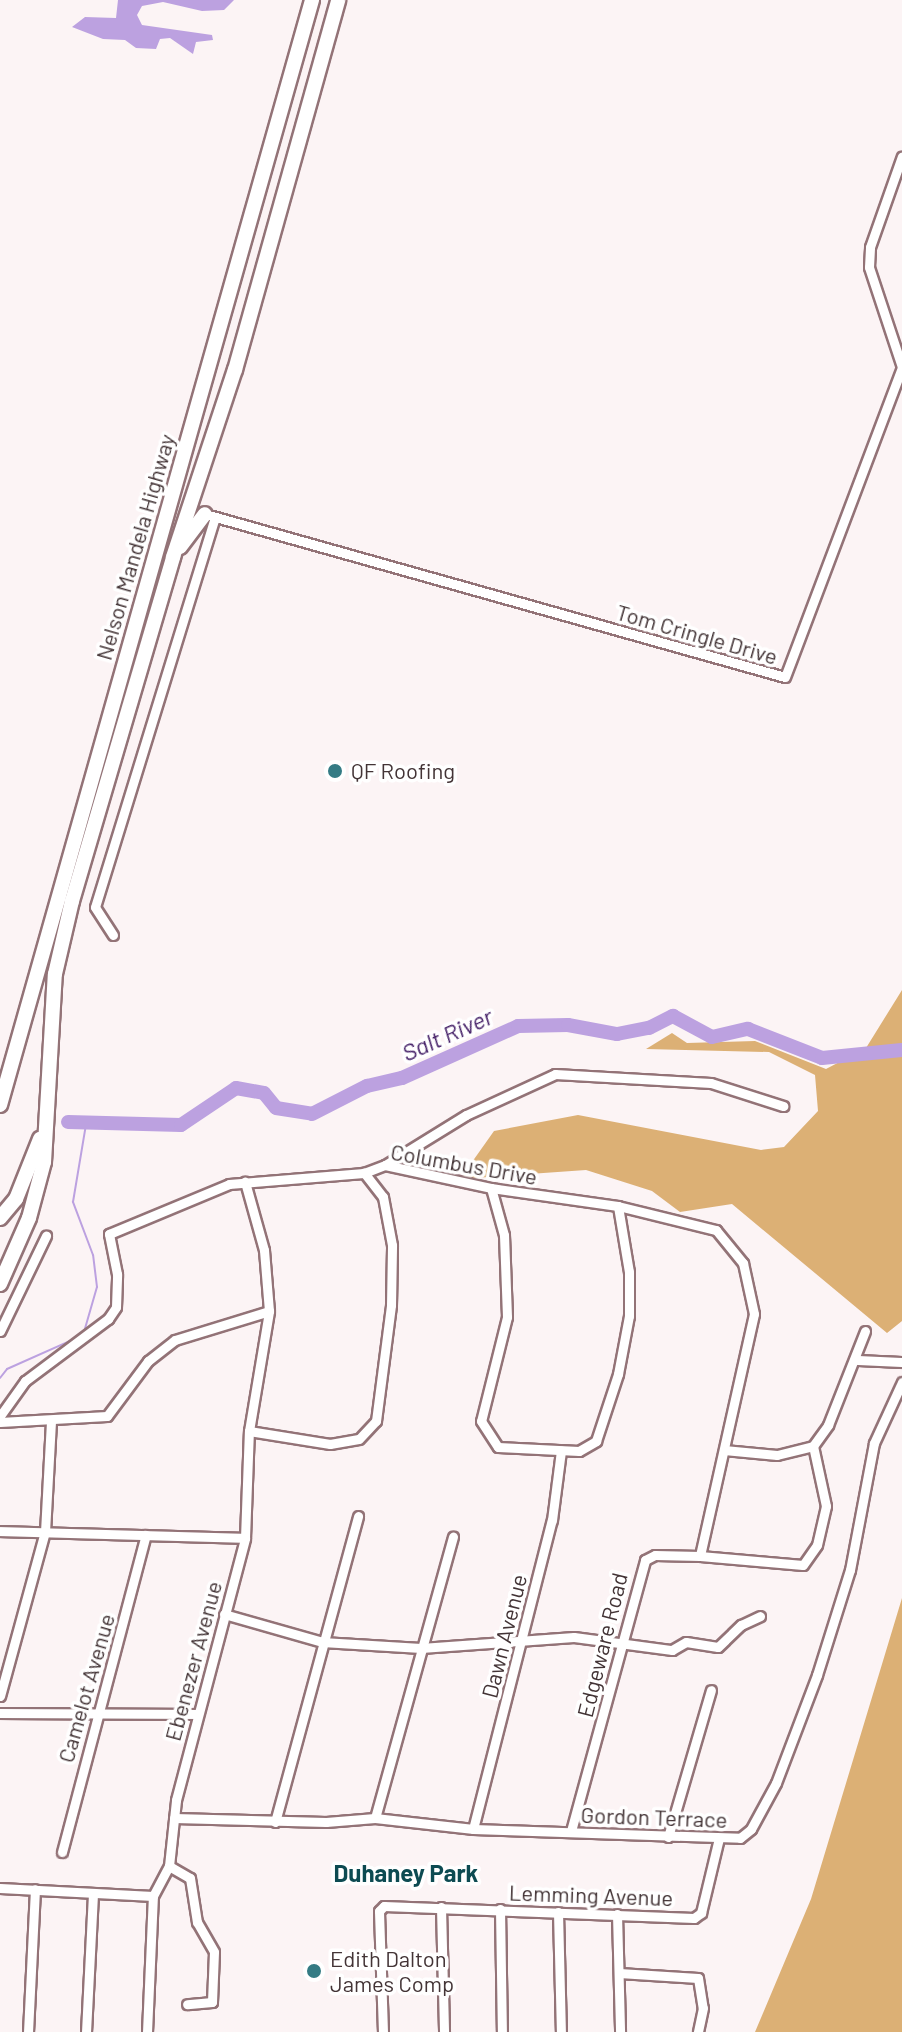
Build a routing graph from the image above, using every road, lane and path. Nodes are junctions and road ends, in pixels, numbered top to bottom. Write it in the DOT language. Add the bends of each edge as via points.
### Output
graph roads {
  1 [pos="312,0"];
  2 [pos="338,0"];
  3 [pos="902,156"];
  4 [pos="210,515"];
  5 [pos="173,557"];
  6 [pos="113,935"];
  7 [pos="46,1103"];
  8 [pos="0,1105"];
  9 [pos="783,1106"];
  10 [pos="385,1165"];
  11 [pos="364,1173"];
  12 [pos="245,1182"];
  13 [pos="491,1188"];
  14 [pos="618,1206"];
  15 [pos="0,1218"];
  16 [pos="46,1236"];
  17 [pos="0,1284"];
  18 [pos="269,1311"];
  19 [pos="0,1331"];
  20 [pos="865,1331"];
  21 [pos="857,1360"];
  22 [pos="902,1362"];
  23 [pos="902,1382"];
  24 [pos="0,1416"];
  25 [pos="51,1420"];
  26 [pos="0,1422"];
  27 [pos="249,1431"];
  28 [pos="813,1446"];
  29 [pos="724,1450"];
  30 [pos="561,1451"];
  31 [pos="358,1516"];
  32 [pos="0,1531"];
  33 [pos="45,1532"];
  34 [pos="146,1535"];
  35 [pos="453,1537"];
  36 [pos="245,1538"];
  37 [pos="700,1556"];
  38 [pos="224,1614"];
  39 [pos="760,1616"];
  40 [pos="521,1640"];
  41 [pos="624,1641"];
  42 [pos="322,1642"];
  43 [pos="421,1648"];
  44 [pos="711,1690"];
  45 [pos="0,1696"];
  46 [pos="0,1713"];
  47 [pos="197,1714"];
  48 [pos="100,1717"];
  49 [pos="174,1818"];
  50 [pos="375,1818"];
  51 [pos="275,1822"];
  52 [pos="473,1829"];
  53 [pos="571,1831"];
  54 [pos="668,1837"];
  55 [pos="719,1838"];
  56 [pos="62,1852"];
  57 [pos="169,1866"];
  58 [pos="0,1888"];
  59 [pos="35,1889"];
  60 [pos="93,1893"];
  61 [pos="153,1896"];
  62 [pos="441,1907"];
  63 [pos="500,1909"];
  64 [pos="558,1912"];
  65 [pos="617,1914"];
  66 [pos="619,1973"];
  67 [pos="187,2004"];
  68 [pos="28,2032"];
  69 [pos="86,2032"];
  70 [pos="147,2032"];
  71 [pos="383,2032"];
  72 [pos="444,2032"];
  73 [pos="502,2032"];
  74 [pos="561,2032"];
  75 [pos="620,2032"];
  76 [pos="698,2032"];
  1 -- 8 [label="highway, Nelson Mandela Highway"];
  2 -- 5 [label="highway, Nelson Mandela Highway" via="235,370"];
  3 -- 4 [label="street, Tom Cringle Drive" via="870,247 869,267 902,367 785,677"];
  4 -- 5 [label="highway"];
  4 -- 6 [label="street" via="95,907"];
  5 -- 7 [label="highway, Nelson Mandela Highway" via="55,974"];
  7 -- 15 [label="highway" via="30,1171"];
  7 -- 17 [label="highway" via="42,1175"];
  9 -- 10 [label="street" via="711,1083 555,1074 466,1115"];
  10 -- 11 [label="street, Columbus Drive"];
  10 -- 13 [label="street, Columbus Drive"];
  11 -- 12 [label="street, Columbus Drive"];
  11 -- 27 [label="street" via="383,1197 392,1245 391,1305 376,1421 359,1439 330,1444"];
  12 -- 18 [label="street, Ebenezer Avenue" via="264,1250"];
  12 -- 24 [label="street, Columbus Drive" via="176,1202 109,1234 117,1274 116,1307 25,1381"];
  13 -- 14 [label="street, Columbus Drive"];
  13 -- 30 [label="street" via="504,1235 507,1317 483,1429 498,1447"];
  14 -- 29 [label="street, Columbus Drive" via="716,1230 743,1263 754,1314"];
  14 -- 30 [label="street" via="629,1272 629,1316 618,1374 596,1441 579,1451"];
  16 -- 19 [label="street"];
  18 -- 25 [label="street" via="175,1340 148,1361 107,1416"];
  18 -- 27 [label="street, Ebenezer Avenue"];
  20 -- 21 [label="street"];
  21 -- 22 [label="street"];
  21 -- 28 [label="street"];
  23 -- 55 [label="street, Gordon Terrace" via="874,1443 850,1570 776,1783 751,1829 740,1838"];
  25 -- 26 [label="street"];
  25 -- 33 [label="street"];
  27 -- 36 [label="street, Ebenezer Avenue"];
  28 -- 29 [label="street" via="777,1455"];
  28 -- 37 [label="street, Edgeware Road" via="826,1506 808,1561 803,1565"];
  29 -- 37 [label="street, Columbus Drive"];
  30 -- 40 [label="street, Dawn Avenue" via="552,1520"];
  31 -- 42 [label="street"];
  32 -- 33 [label="street"];
  33 -- 34 [label="street"];
  33 -- 45 [label="street"];
  34 -- 36 [label="street"];
  34 -- 48 [label="street, Camelot Avenue"];
  35 -- 43 [label="street"];
  36 -- 38 [label="street, Ebenezer Avenue"];
  37 -- 41 [label="street, Edgeware Road" via="655,1555 645,1560"];
  38 -- 42 [label="street"];
  38 -- 47 [label="street, Ebenezer Avenue"];
  39 -- 41 [label="street" via="741,1625 718,1647 686,1642 672,1650"];
  40 -- 41 [label="street"];
  40 -- 43 [label="street"];
  40 -- 52 [label="street, Dawn Avenue"];
  41 -- 53 [label="street, Edgeware Road"];
  42 -- 43 [label="street"];
  42 -- 51 [label="street"];
  43 -- 50 [label="street"];
  44 -- 54 [label="street"];
  46 -- 48 [label="street"];
  47 -- 48 [label="street"];
  47 -- 49 [label="street, Ebenezer Avenue"];
  48 -- 56 [label="street, Camelot Avenue" via="79,1775"];
  49 -- 51 [label="street, Gordon Terrace"];
  49 -- 57 [label="street, Ebenezer Avenue"];
  50 -- 51 [label="street, Gordon Terrace"];
  50 -- 52 [label="street, Gordon Terrace"];
  52 -- 53 [label="street, Gordon Terrace"];
  53 -- 54 [label="street, Gordon Terrace"];
  54 -- 55 [label="street, Gordon Terrace"];
  55 -- 65 [label="street, Lemming Avenue" via="699,1916"];
  57 -- 61 [label="street, Ebenezer Avenue"];
  57 -- 67 [label="street" via="190,1878 197,1922 214,1952 212,2002"];
  58 -- 59 [label="street"];
  59 -- 60 [label="street"];
  59 -- 68 [label="street"];
  60 -- 61 [label="street"];
  60 -- 69 [label="street"];
  61 -- 70 [label="street"];
  62 -- 63 [label="street, Lemming Avenue"];
  62 -- 71 [label="street, Lemming Avenue" via="384,1906 379,1911"];
  62 -- 72 [label="street"];
  63 -- 64 [label="street, Lemming Avenue"];
  63 -- 73 [label="street"];
  64 -- 65 [label="street, Lemming Avenue"];
  64 -- 74 [label="street"];
  65 -- 66 [label="street"];
  66 -- 75 [label="street"];
  66 -- 76 [label="street" via="698,1978 703,2008"];
}
